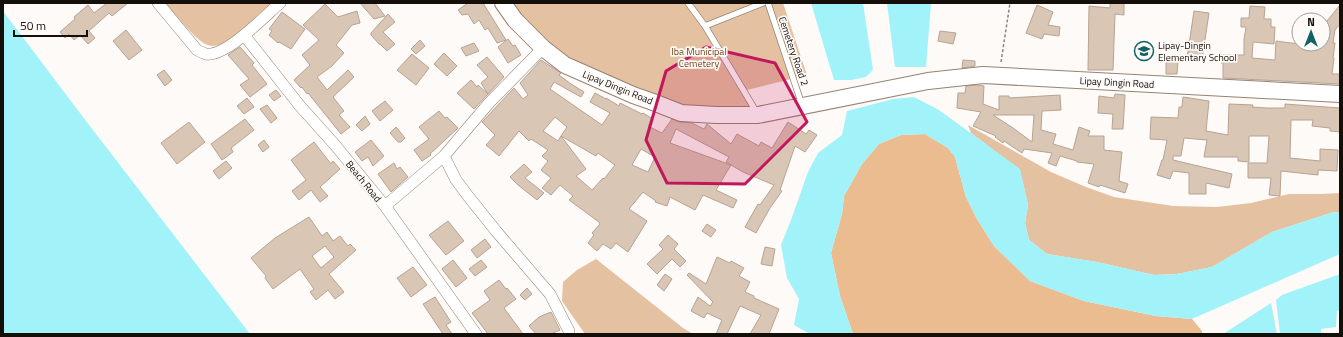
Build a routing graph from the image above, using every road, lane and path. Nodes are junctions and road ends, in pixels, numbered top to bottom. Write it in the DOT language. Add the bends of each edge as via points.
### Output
graph roads {
  1 [pos="158,3"];
  2 [pos="280,3"];
  3 [pos="503,3"];
  4 [pos="688,3"];
  5 [pos="763,3"];
  6 [pos="768,3"];
  7 [pos="1010,3"];
  8 [pos="705,26"];
  9 [pos="244,35"];
  10 [pos="543,48"];
  11 [pos="999,75"];
  12 [pos="1340,94"];
  13 [pos="802,106"];
  14 [pos="758,115"];
  15 [pos="444,156"];
  16 [pos="384,206"];
  17 [pos="569,331"];
  18 [pos="476,334"];
  1 -- 9 [label="street" via="197,50 206,54 224,49"];
  2 -- 9 [label="street"];
  3 -- 10 [label="street, Lipay Dingin Road" via="515,20"];
  4 -- 8 [label="lane"];
  5 -- 8 [label="lane"];
  6 -- 13 [label="lane, Cemetery Road 2"];
  7 -- 11 [label="path"];
  8 -- 14 [label="lane"];
  9 -- 16 [label="street, Beach Road"];
  10 -- 14 [label="street, Lipay Dingin Road" via="581,72 681,113"];
  10 -- 15 [label="street" via="489,103"];
  11 -- 12 [label="street, Lipay Dingin Road"];
  11 -- 13 [label="street, Lipay Dingin Road" via="928,81"];
  13 -- 14 [label="street, Lipay Dingin Road"];
  15 -- 16 [label="street"];
  15 -- 17 [label="street" via="456,180 468,196 550,294"];
  16 -- 18 [label="street, Beach Road"];
}
